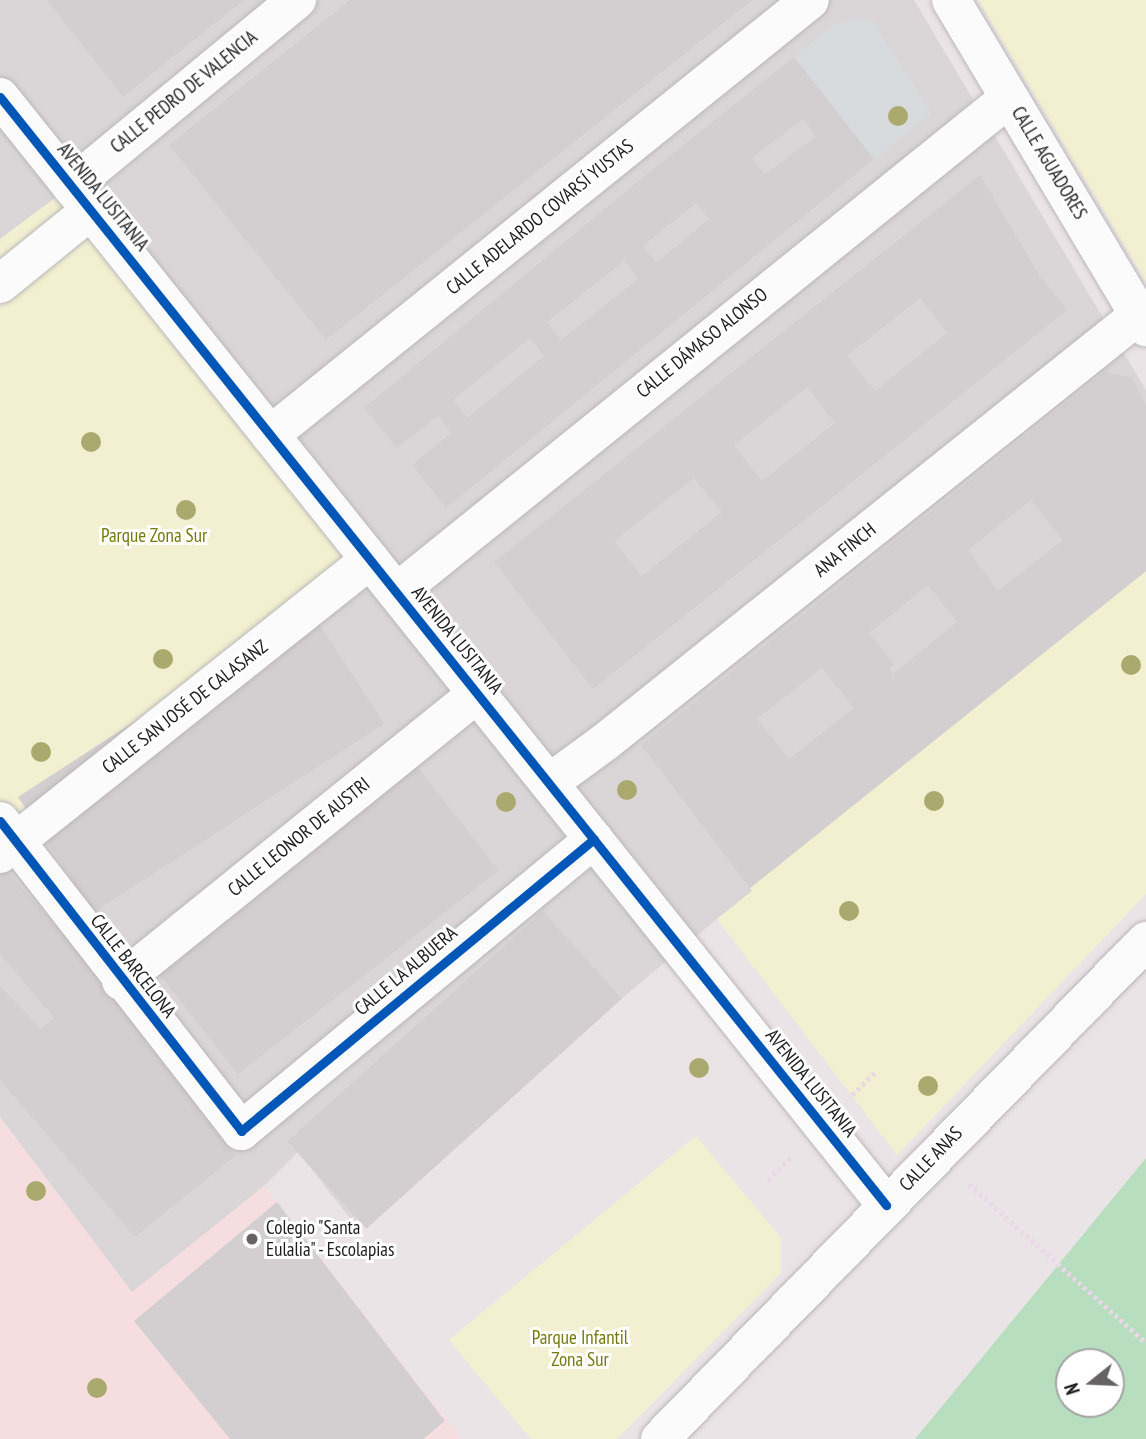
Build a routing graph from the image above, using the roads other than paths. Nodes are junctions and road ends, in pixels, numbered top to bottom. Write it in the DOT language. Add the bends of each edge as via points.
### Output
graph roads {
  1 [pos="297,0"];
  2 [pos="810,0"];
  3 [pos="951,0"];
  4 [pos="0,97"];
  5 [pos="1009,98"];
  6 [pos="81,198"];
  7 [pos="0,284"];
  8 [pos="1143,321"];
  9 [pos="270,435"];
  10 [pos="370,560"];
  11 [pos="397,592"];
  12 [pos="477,694"];
  13 [pos="549,783"];
  14 [pos="5,839"];
  15 [pos="594,839"];
  16 [pos="1146,941"];
  17 [pos="121,981"];
  18 [pos="241,1131"];
  19 [pos="886,1205"];
  20 [pos="660,1439"];
  1 -- 6 [label="street, CALLE PEDRO DE VALENCIA"];
  2 -- 9 [label="street, CALLE ADELARDO COVARSÍ YUSTAS"];
  3 -- 5 [label="street, CALLE AGUADORES"];
  4 -- 6 [label="street, AVENIDA LUSITANIA"];
  5 -- 8 [label="street, CALLE AGUADORES"];
  5 -- 11 [label="street, CALLE DÁMASO ALONSO"];
  6 -- 7 [label="street, CALLE PEDRO DE VALENCIA"];
  6 -- 9 [label="street, AVENIDA LUSITANIA"];
  8 -- 13 [label="street, ANA FINCH"];
  9 -- 10 [label="street, AVENIDA LUSITANIA"];
  10 -- 11 [label="street, AVENIDA LUSITANIA"];
  10 -- 14 [label="street, CALLE SAN JOSÉ DE CALASANZ"];
  11 -- 12 [label="street, AVENIDA LUSITANIA"];
  12 -- 13 [label="street, AVENIDA LUSITANIA"];
  12 -- 17 [label="street, CALLE LEONOR DE AUSTRI"];
  13 -- 15 [label="street, AVENIDA LUSITANIA"];
  14 -- 17 [label="street, CALLE BARCELONA"];
  15 -- 18 [label="street, CALLE LA ALBUERA"];
  15 -- 19 [label="street, AVENIDA LUSITANIA"];
  16 -- 19 [label="street, CALLE ANAS"];
  17 -- 18 [label="street, CALLE BARCELONA"];
  19 -- 20 [label="street, CALLE ANAS"];
}
